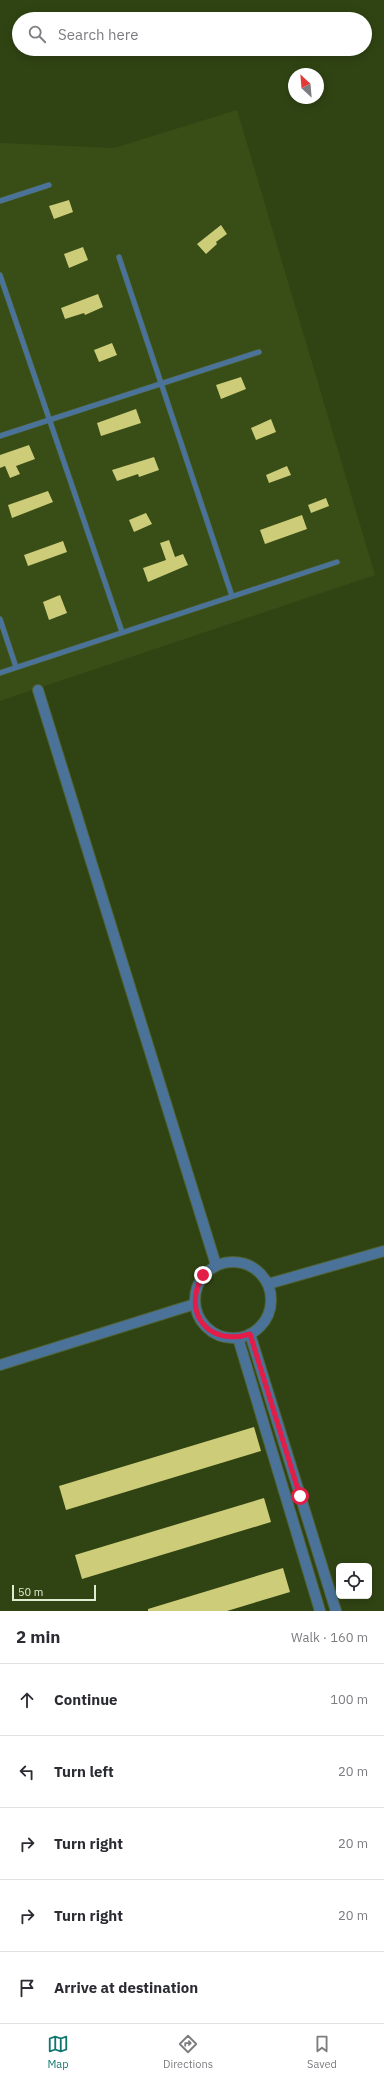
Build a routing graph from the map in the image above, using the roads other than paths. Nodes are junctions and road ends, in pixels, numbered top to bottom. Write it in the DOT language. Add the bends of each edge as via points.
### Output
graph roads {
  1 [pos="49,185"];
  2 [pos="0,201"];
  3 [pos="119,256"];
  4 [pos="0,275"];
  5 [pos="259,352"];
  6 [pos="161,383"];
  7 [pos="50,420"];
  8 [pos="0,436"];
  9 [pos="337,562"];
  10 [pos="232,596"];
  11 [pos="0,618"];
  12 [pos="122,632"];
  13 [pos="16,667"];
  14 [pos="0,672"];
  15 [pos="38,690"];
  16 [pos="384,1251"];
  17 [pos="216,1265"];
  18 [pos="268,1284"];
  19 [pos="195,1304"];
  20 [pos="250,1334"];
  21 [pos="238,1338"];
  22 [pos="0,1365"];
  23 [pos="266,1387"];
  24 [pos="254,1391"];
  25 [pos="300,1496"];
  26 [pos="286,1501"];
  27 [pos="320,1611"];
  28 [pos="336,1611"];
  1 -- 2 [label="lane"];
  3 -- 6 [label="lane"];
  4 -- 7 [label="lane"];
  5 -- 6 [label="lane"];
  6 -- 7 [label="lane"];
  6 -- 10 [label="lane"];
  7 -- 8 [label="lane"];
  7 -- 12 [label="lane"];
  9 -- 10 [label="lane"];
  10 -- 12 [label="lane"];
  11 -- 13 [label="lane"];
  12 -- 13 [label="lane"];
  13 -- 14 [label="lane"];
  15 -- 17 [label="street"];
  16 -- 18 [label="street"];
  17 -- 18 [label="street" via="236,1261 249,1264 260,1272"];
  17 -- 19 [label="street" via="203,1275 196,1286"];
  18 -- 20 [label="street" via="271,1294 266,1319"];
  19 -- 21 [label="street" via="201,1322 210,1331 221,1336"];
  19 -- 22 [label="street"];
  20 -- 21 [label="street"];
  20 -- 23 [label="street"];
  21 -- 24 [label="street"];
  23 -- 24 [label="street"];
  23 -- 25 [label="street"];
  24 -- 26 [label="street"];
  25 -- 26 [label="street"];
  25 -- 28 [label="street"];
  26 -- 27 [label="street"];
}
